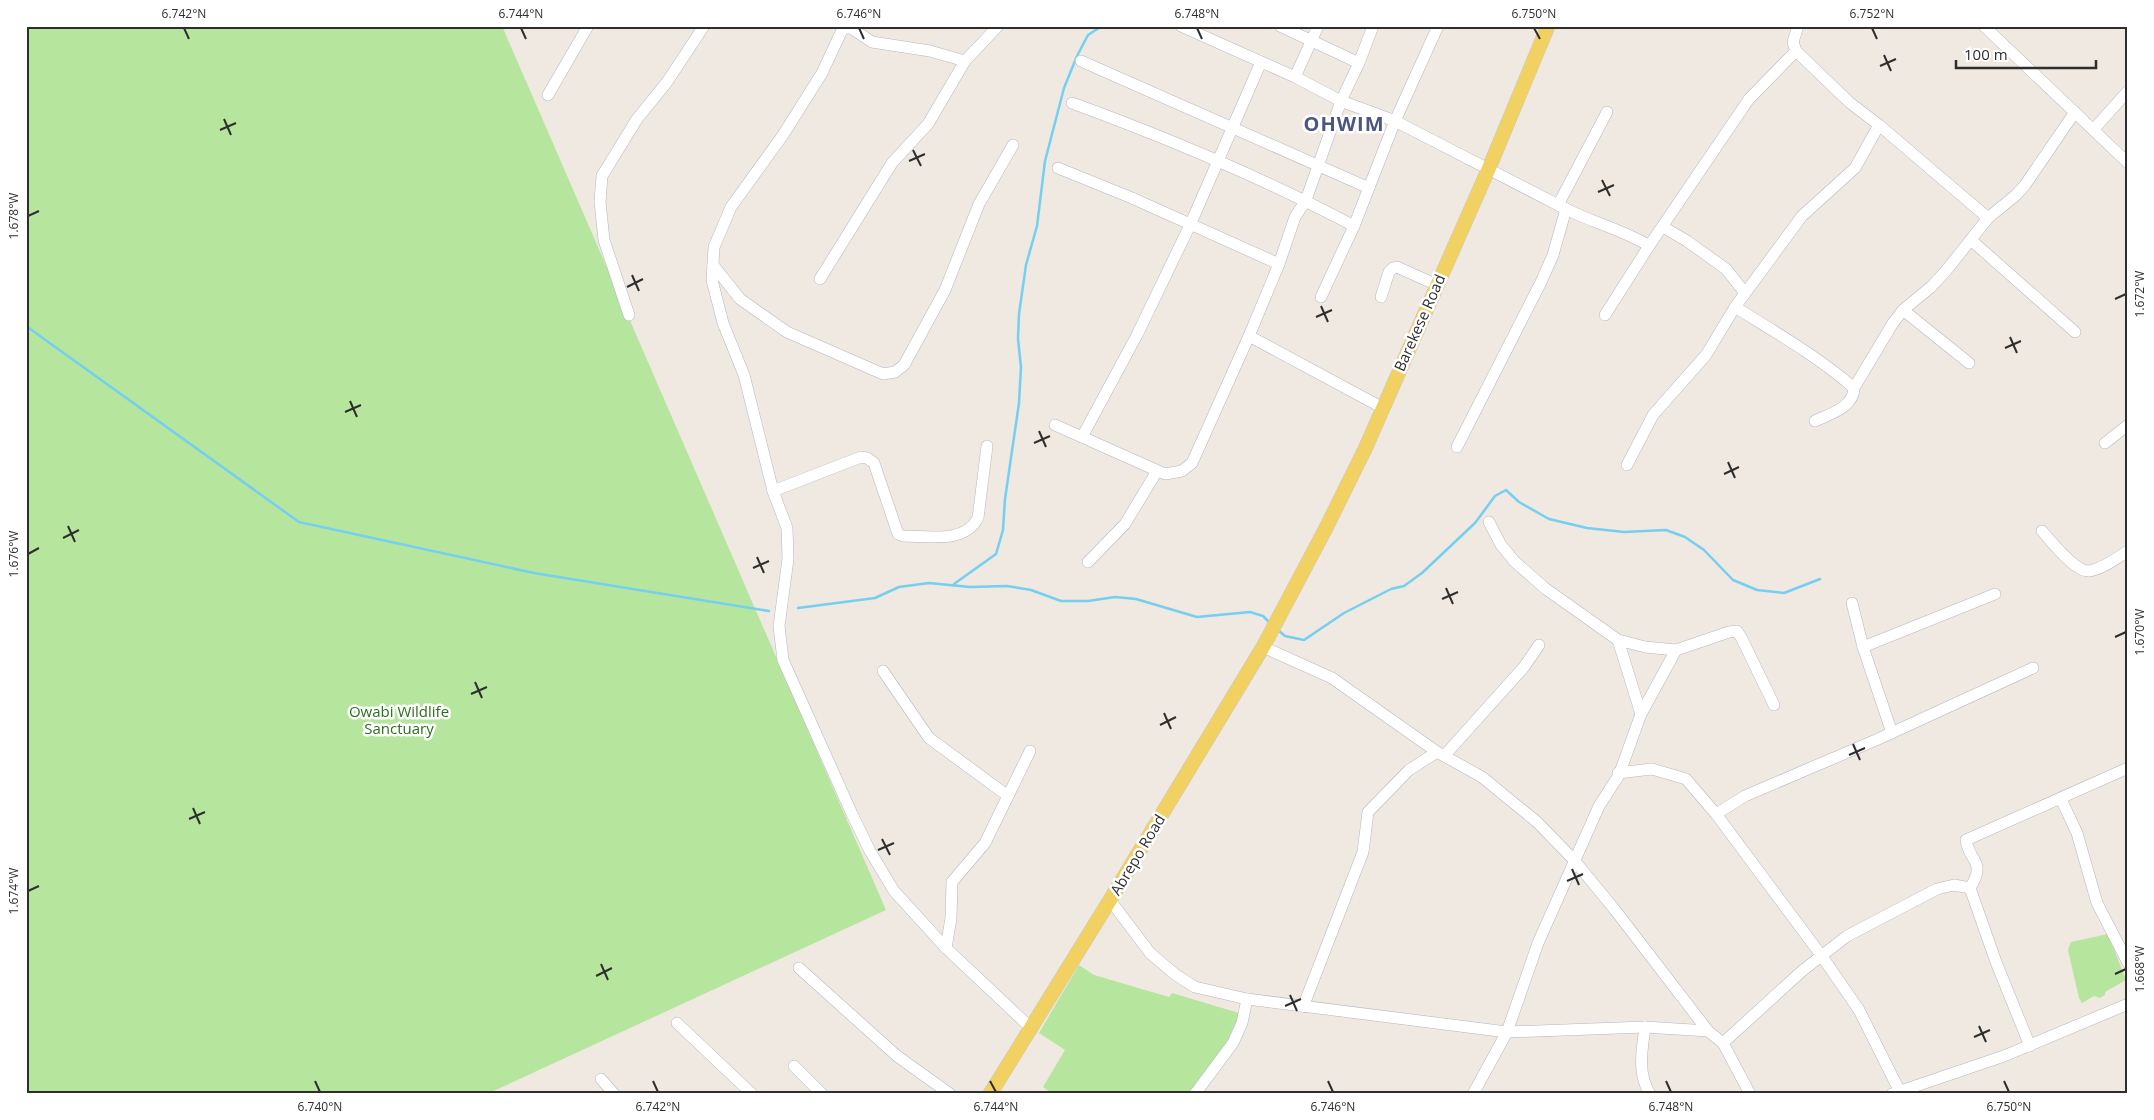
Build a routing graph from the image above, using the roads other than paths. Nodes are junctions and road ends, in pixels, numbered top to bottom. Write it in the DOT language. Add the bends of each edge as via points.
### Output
graph roads {
  1 [pos="588,26"];
  2 [pos="704,26"];
  3 [pos="998,26"];
  4 [pos="1180,26"];
  5 [pos="1280,26"];
  6 [pos="1318,26"];
  7 [pos="1438,26"];
  8 [pos="1548,26"];
  9 [pos="1798,26"];
  10 [pos="848,27"];
  11 [pos="1985,27"];
  12 [pos="1368,28"];
  13 [pos="1312,42"];
  14 [pos="1796,51"];
  15 [pos="965,61"];
  16 [pos="1081,61"];
  17 [pos="1261,62"];
  18 [pos="1359,63"];
  19 [pos="1295,77"];
  20 [pos="2128,91"];
  21 [pos="548,95"];
  22 [pos="1341,100"];
  23 [pos="1072,103"];
  24 [pos="1607,112"];
  25 [pos="2074,112"];
  26 [pos="1395,122"];
  27 [pos="1880,125"];
  28 [pos="1232,128"];
  29 [pos="2094,129"];
  30 [pos="1013,145"];
  31 [pos="1218,162"];
  32 [pos="2128,163"];
  33 [pos="1318,165"];
  34 [pos="1058,168"];
  35 [pos="1489,168"];
  36 [pos="1369,188"];
  37 [pos="1306,200"];
  38 [pos="1562,207"];
  39 [pos="1988,218"];
  40 [pos="1191,223"];
  41 [pos="1354,226"];
  42 [pos="1663,228"];
  43 [pos="1971,240"];
  44 [pos="1649,246"];
  45 [pos="1279,264"];
  46 [pos="713,265"];
  47 [pos="820,279"];
  48 [pos="1437,285"];
  49 [pos="1745,293"];
  50 [pos="1321,297"];
  51 [pos="1381,297"];
  52 [pos="1735,307"];
  53 [pos="1903,310"];
  54 [pos="629,315"];
  55 [pos="1605,315"];
  56 [pos="2075,332"];
  57 [pos="1249,336"];
  58 [pos="1968,363"];
  59 [pos="1854,388"];
  60 [pos="1383,408"];
  61 [pos="1815,421"];
  62 [pos="1055,425"];
  63 [pos="2128,425"];
  64 [pos="1082,437"];
  65 [pos="2105,443"];
  66 [pos="987,446"];
  67 [pos="1457,447"];
  68 [pos="1627,465"];
  69 [pos="1156,471"];
  70 [pos="773,491"];
  71 [pos="1489,522"];
  72 [pos="2042,531"];
  73 [pos="2128,551"];
  74 [pos="1088,562"];
  75 [pos="1995,594"];
  76 [pos="1852,603"];
  77 [pos="1280,614"];
  78 [pos="1618,640"];
  79 [pos="1539,645"];
  80 [pos="1263,647"];
  81 [pos="1863,647"];
  82 [pos="1676,650"];
  83 [pos="2033,668"];
  84 [pos="883,671"];
  85 [pos="1774,705"];
  86 [pos="1641,714"];
  87 [pos="1892,733"];
  88 [pos="1030,751"];
  89 [pos="1441,754"];
  90 [pos="2128,768"];
  91 [pos="1618,773"];
  92 [pos="1008,796"];
  93 [pos="2061,799"];
  94 [pos="1716,814"];
  95 [pos="1574,860"];
  96 [pos="1970,888"];
  97 [pos="1110,900"];
  98 [pos="946,948"];
  99 [pos="1821,955"];
  100 [pos="2128,963"];
  101 [pos="798,968"];
  102 [pos="1248,999"];
  103 [pos="2128,1004"];
  104 [pos="1303,1007"];
  105 [pos="677,1023"];
  106 [pos="1645,1027"];
  107 [pos="1031,1028"];
  108 [pos="1708,1031"];
  109 [pos="1507,1032"];
  110 [pos="1723,1043"];
  111 [pos="2030,1046"];
  112 [pos="794,1066"];
  113 [pos="601,1079"];
  114 [pos="1897,1093"];
  115 [pos="614,1094"];
  116 [pos="752,1094"];
  117 [pos="822,1094"];
  118 [pos="950,1094"];
  119 [pos="990,1094"];
  120 [pos="1195,1094"];
  121 [pos="1473,1094"];
  122 [pos="1650,1094"];
  123 [pos="1750,1094"];
  1 -- 21 [label="street"];
  2 -- 54 [label="street" via="667,82 637,119 602,176 600,202 604,240"];
  3 -- 15 [label="street"];
  4 -- 17 [label="street"];
  5 -- 13 [label="street"];
  6 -- 13 [label="street"];
  7 -- 26 [label="street"];
  8 -- 35 [label="main road, Barekese Road"];
  9 -- 14 [label="street" via="1793,42"];
  10 -- 15 [label="street" via="872,42 930,51"];
  10 -- 46 [label="street" via="783,135 731,207 714,247"];
  11 -- 25 [label="street"];
  12 -- 18 [label="street"];
  13 -- 18 [label="street"];
  13 -- 19 [label="street"];
  14 -- 27 [label="street" via="1849,102"];
  14 -- 42 [label="street" via="1749,99"];
  15 -- 47 [label="street" via="928,124 892,162"];
  16 -- 28 [label="street"];
  17 -- 19 [label="street"];
  17 -- 28 [label="street"];
  18 -- 22 [label="street"];
  19 -- 22 [label="street"];
  20 -- 29 [label="street"];
  22 -- 26 [label="street"];
  22 -- 33 [label="street"];
  23 -- 31 [label="street" via="1158,134"];
  24 -- 38 [label="street"];
  25 -- 29 [label="street"];
  25 -- 39 [label="street" via="2025,185"];
  26 -- 35 [label="street"];
  26 -- 36 [label="street"];
  27 -- 39 [label="street"];
  27 -- 49 [label="street" via="1855,168 1802,216"];
  28 -- 31 [label="street"];
  28 -- 33 [label="street"];
  29 -- 32 [label="street"];
  30 -- 46 [label="street" via="979,204 945,290 904,365 895,372 883,374 787,332 740,299"];
  31 -- 37 [label="street"];
  31 -- 40 [label="street"];
  33 -- 36 [label="street"];
  33 -- 37 [label="street"];
  34 -- 40 [label="street"];
  35 -- 38 [label="street"];
  35 -- 48 [label="main road, Barekese Road"];
  36 -- 41 [label="street"];
  37 -- 41 [label="street"];
  37 -- 45 [label="street" via="1295,217"];
  38 -- 44 [label="street"];
  38 -- 67 [label="street" via="1554,255"];
  39 -- 43 [label="street"];
  40 -- 45 [label="street"];
  40 -- 64 [label="street" via="1137,335"];
  41 -- 50 [label="street"];
  42 -- 44 [label="street"];
  42 -- 49 [label="street" via="1726,269"];
  43 -- 53 [label="street" via="1931,287"];
  43 -- 56 [label="street"];
  44 -- 55 [label="street"];
  45 -- 57 [label="street"];
  46 -- 70 [label="street" via="712,280 744,375"];
  48 -- 51 [label="street" via="1397,267 1389,272"];
  48 -- 60 [label="main road, Barekese Road"];
  49 -- 52 [label="street"];
  52 -- 59 [label="street" via="1815,358"];
  52 -- 68 [label="street" via="1706,355 1654,415"];
  53 -- 58 [label="street"];
  53 -- 59 [label="street"];
  57 -- 60 [label="street"];
  57 -- 69 [label="street" via="1192,463 1182,470 1165,474"];
  59 -- 61 [label="street" via="1854,396 1849,402"];
  60 -- 77 [label="main road, Barekese Road" via="1326,528"];
  62 -- 64 [label="street"];
  63 -- 65 [label="street"];
  64 -- 69 [label="street"];
  66 -- 70 [label="street" via="978,518 973,527 957,536 898,534 874,463 867,458 861,457"];
  69 -- 74 [label="street" via="1125,524"];
  70 -- 98 [label="street" via="787,528 788,559 779,626 783,660 870,851 894,891"];
  71 -- 78 [label="street" via="1515,562 1546,589"];
  72 -- 73 [label="street" via="2082,570 2090,571"];
  75 -- 81 [label="street"];
  76 -- 81 [label="street"];
  77 -- 80 [label="main road, Abrepo Road"];
  78 -- 82 [label="street"];
  78 -- 86 [label="street"];
  79 -- 89 [label="street" via="1513,680"];
  80 -- 89 [label="street" via="1332,678"];
  80 -- 97 [label="main road, Abrepo Road"];
  81 -- 87 [label="street"];
  82 -- 85 [label="street" via="1737,631"];
  82 -- 86 [label="street"];
  83 -- 87 [label="street"];
  84 -- 92 [label="street" via="928,738"];
  86 -- 91 [label="street"];
  87 -- 94 [label="street" via="1745,796"];
  88 -- 92 [label="street"];
  89 -- 95 [label="street" via="1482,777 1537,822"];
  89 -- 104 [label="street" via="1409,770 1368,812 1364,852"];
  90 -- 93 [label="street"];
  91 -- 94 [label="street" via="1652,769 1686,779"];
  91 -- 95 [label="street"];
  92 -- 98 [label="street" via="985,843 952,882"];
  93 -- 96 [label="street" via="1966,840 1977,867 1977,876"];
  93 -- 100 [label="street" via="2077,833 2097,903"];
  94 -- 99 [label="street"];
  95 -- 108 [label="street"];
  95 -- 109 [label="street" via="1538,944"];
  96 -- 99 [label="street" via="1954,885 1937,889 1847,936"];
  96 -- 111 [label="street"];
  97 -- 102 [label="street" via="1150,953 1176,975 1195,987"];
  97 -- 107 [label="main road, Abrepo Road"];
  98 -- 107 [label="street"];
  99 -- 110 [label="street"];
  99 -- 114 [label="street" via="1859,1010"];
  101 -- 118 [label="street" via="897,1056"];
  102 -- 104 [label="street"];
  102 -- 120 [label="street" via="1233,1043"];
  103 -- 111 [label="street"];
  104 -- 109 [label="street"];
  105 -- 116 [label="street"];
  106 -- 108 [label="street"];
  106 -- 109 [label="street"];
  106 -- 122 [label="street" via="1641,1068 1644,1085"];
  107 -- 119 [label="main road, Abrepo Road"];
  108 -- 110 [label="street"];
  109 -- 121 [label="street"];
  110 -- 123 [label="street"];
  111 -- 114 [label="street"];
  112 -- 117 [label="street"];
  113 -- 115 [label="street"];
}
